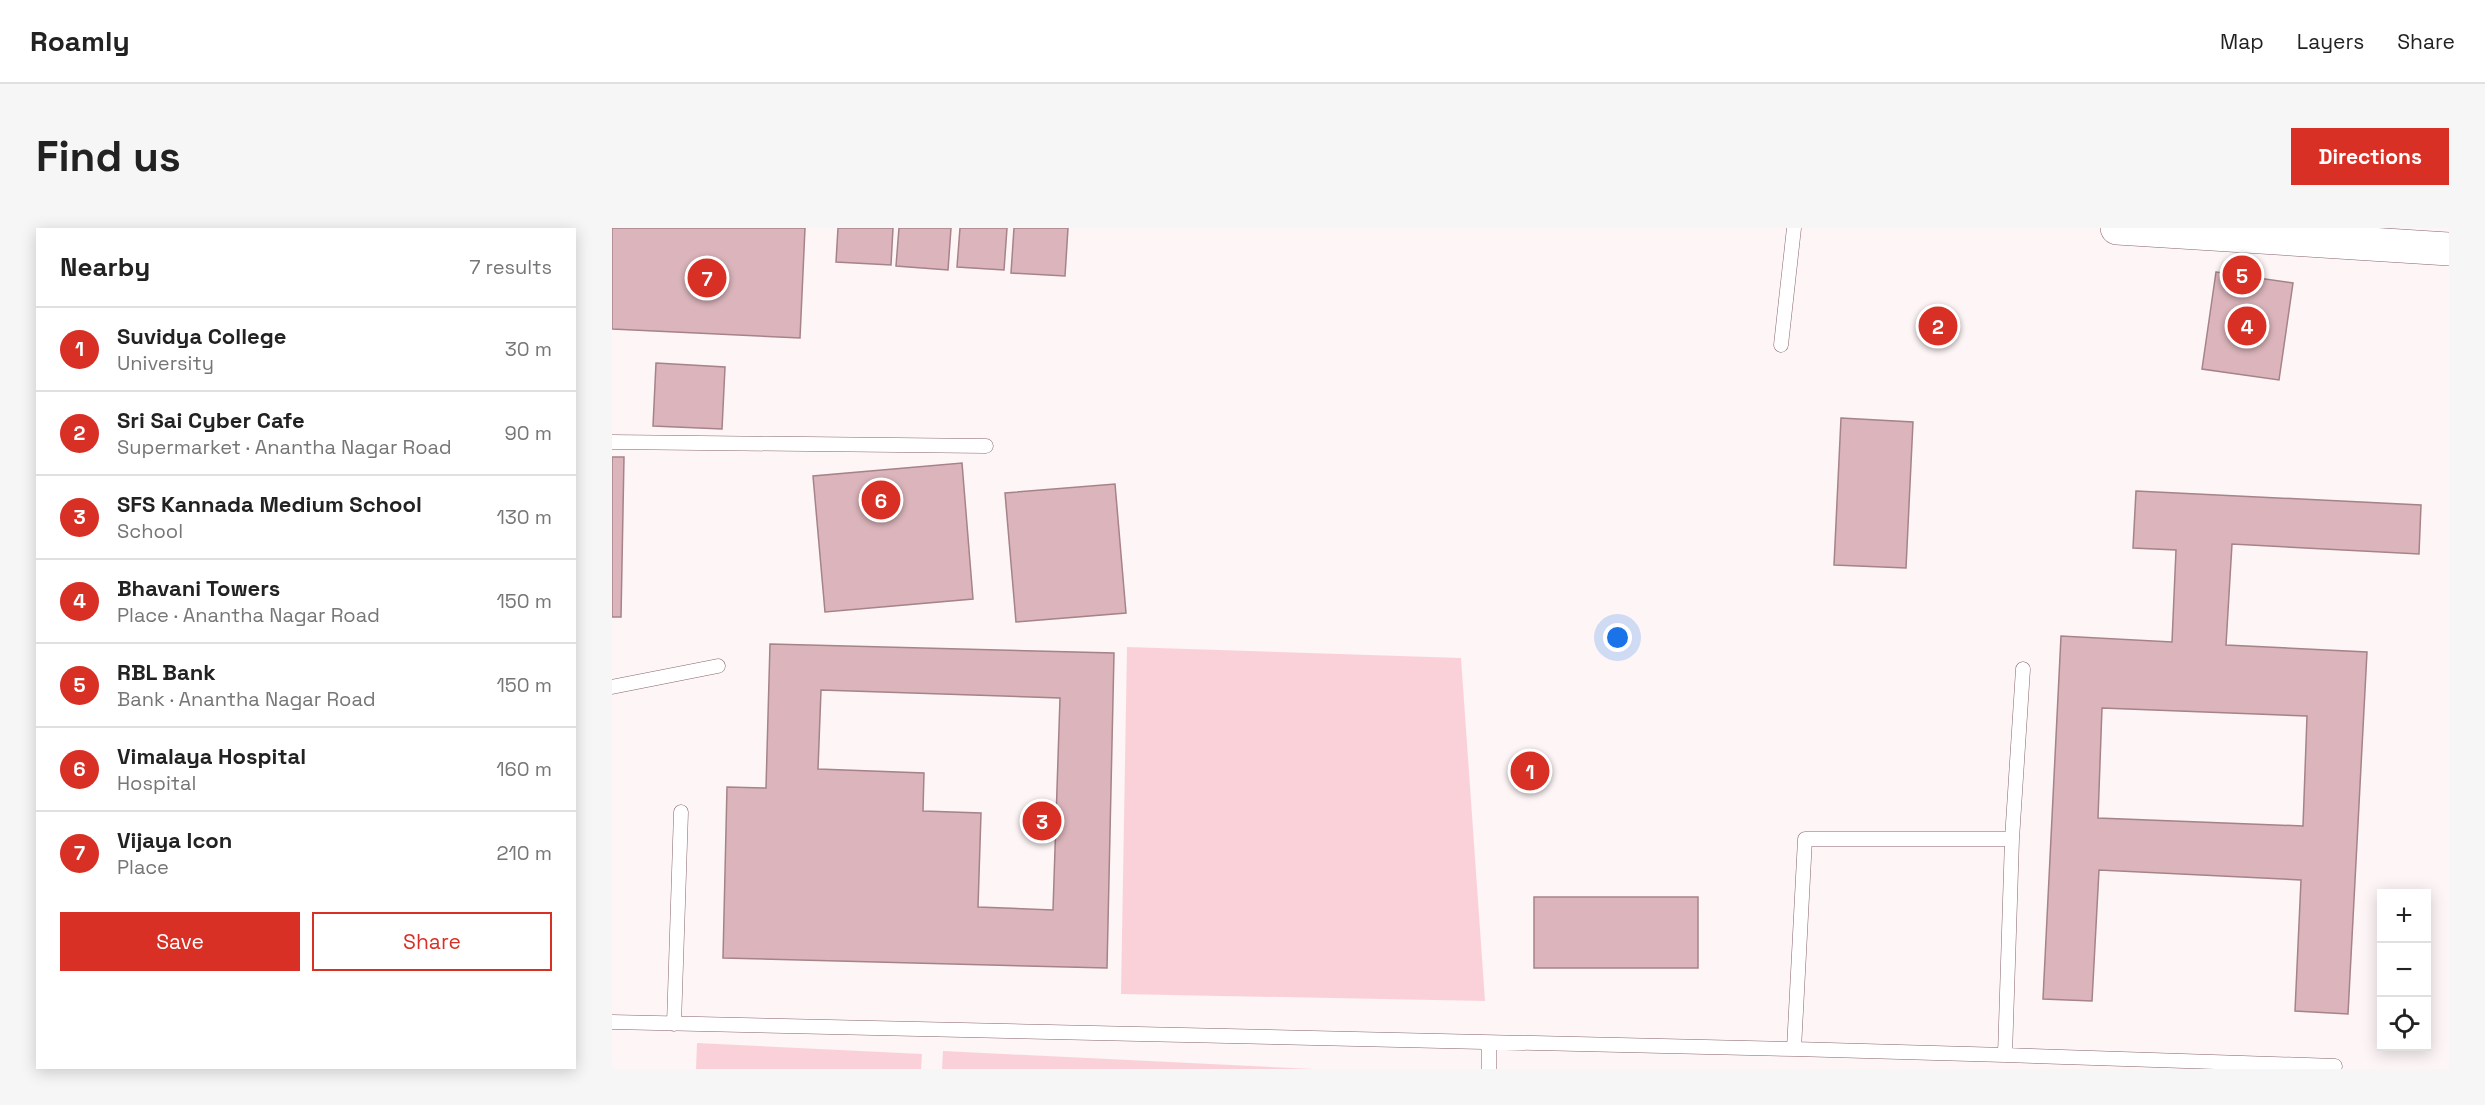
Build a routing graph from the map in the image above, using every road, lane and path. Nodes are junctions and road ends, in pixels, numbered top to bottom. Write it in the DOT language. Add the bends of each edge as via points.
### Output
graph roads {
  1 [pos="1794,228"];
  2 [pos="2116,228"];
  3 [pos="2449,249"];
  4 [pos="1781,345"];
  5 [pos="612,442"];
  6 [pos="986,446"];
  7 [pos="718,666"];
  8 [pos="2023,669"];
  9 [pos="612,687"];
  10 [pos="681,812"];
  11 [pos="2012,839"];
  12 [pos="612,1022"];
  13 [pos="674,1024"];
  14 [pos="1489,1043"];
  15 [pos="1794,1049"];
  16 [pos="2005,1055"];
  17 [pos="2335,1066"];
  18 [pos="1489,1069"];
  1 -- 4 [label="lane"];
  2 -- 3 [label="street"];
  5 -- 6 [label="lane"];
  7 -- 9 [label="lane"];
  8 -- 11 [label="lane"];
  10 -- 13 [label="lane"];
  11 -- 15 [label="lane" via="1805,839"];
  11 -- 16 [label="lane"];
  12 -- 13 [label="lane"];
  13 -- 14 [label="lane"];
  14 -- 15 [label="lane"];
  14 -- 18 [label="lane"];
  15 -- 16 [label="lane"];
  16 -- 17 [label="lane"];
}
